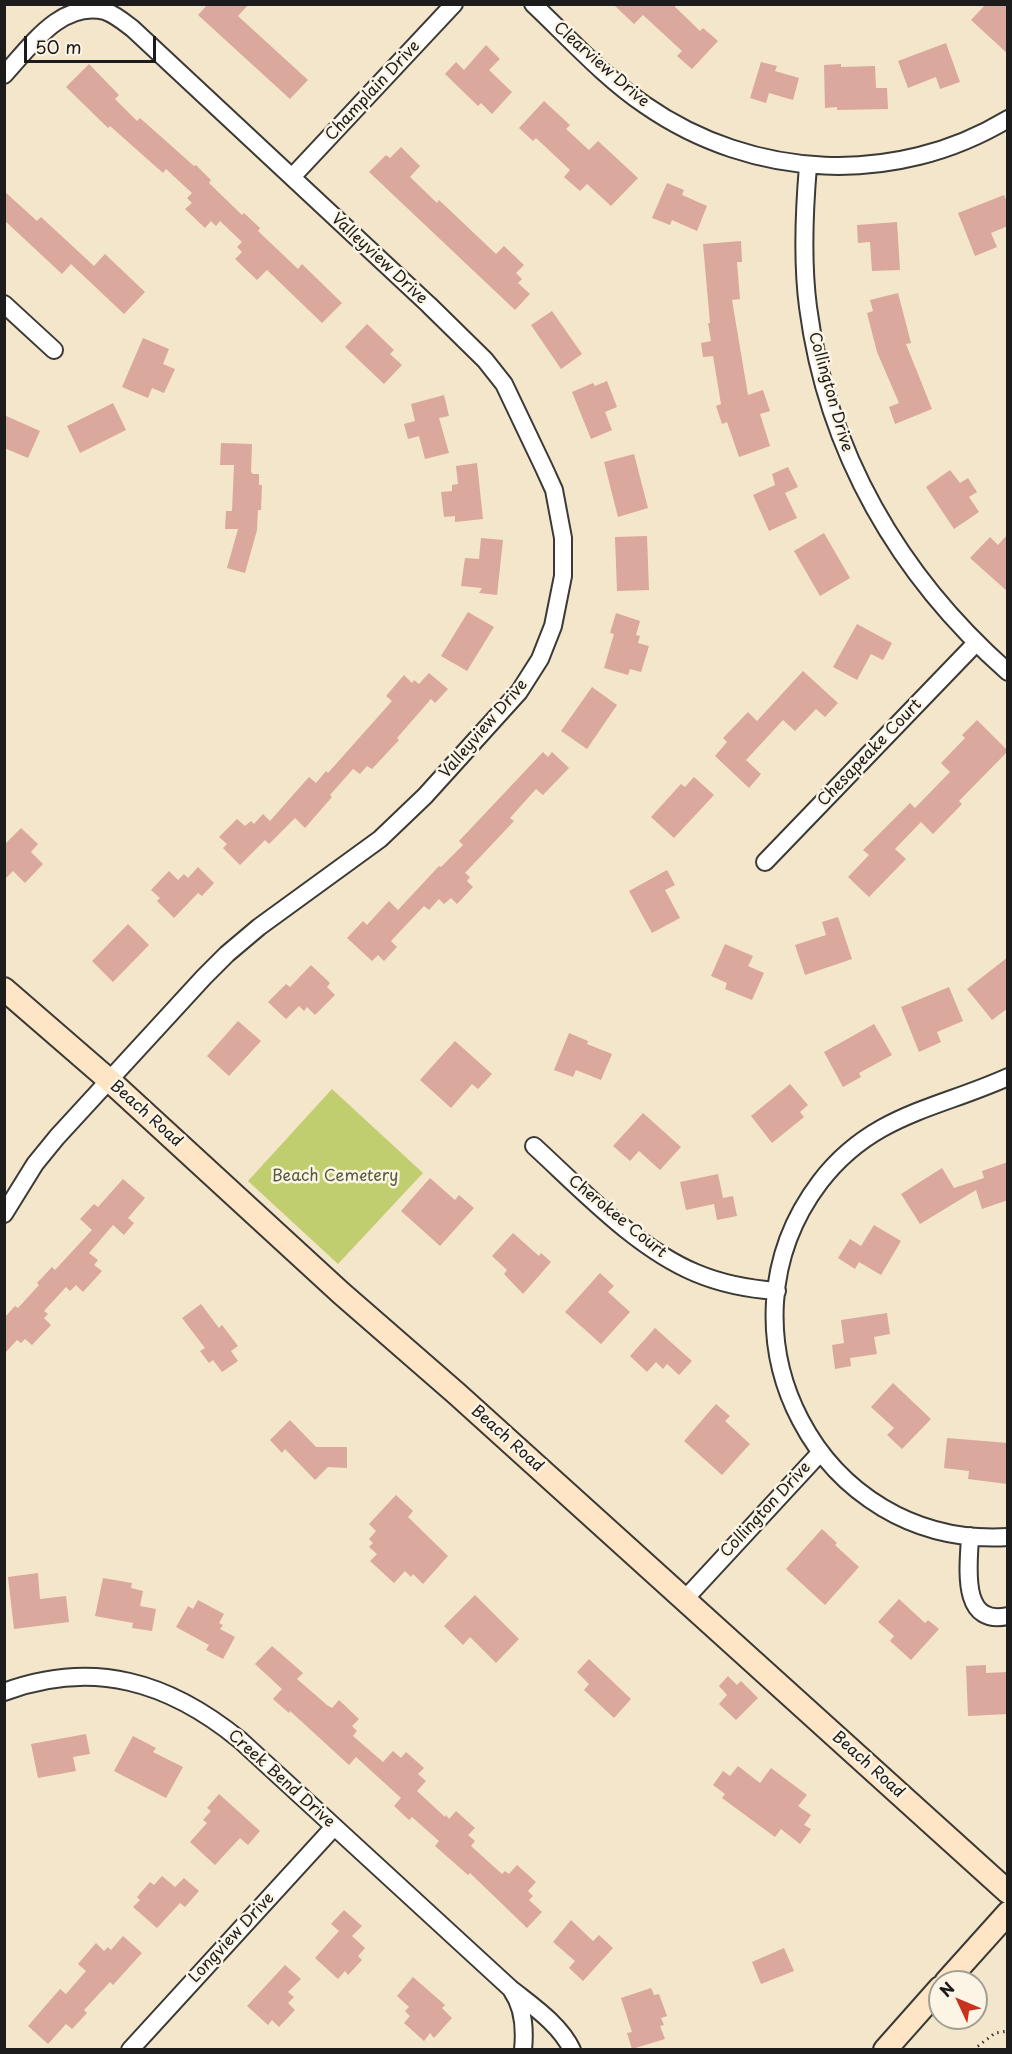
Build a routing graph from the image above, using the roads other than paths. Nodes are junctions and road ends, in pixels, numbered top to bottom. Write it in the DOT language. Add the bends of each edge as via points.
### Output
graph roads {
  1 [pos="454,4"];
  2 [pos="533,4"];
  3 [pos="4,75"];
  4 [pos="1008,119"];
  5 [pos="808,166"];
  6 [pos="292,177"];
  7 [pos="4,304"];
  8 [pos="54,350"];
  9 [pos="976,643"];
  10 [pos="1008,672"];
  11 [pos="765,862"];
  12 [pos="4,989"];
  13 [pos="1008,1077"];
  14 [pos="109,1080"];
  15 [pos="534,1146"];
  16 [pos="4,1214"];
  17 [pos="777,1291"];
  18 [pos="820,1452"];
  19 [pos="970,1536"];
  20 [pos="1008,1537"];
  21 [pos="685,1599"];
  22 [pos="1008,1616"];
  23 [pos="4,1692"];
  24 [pos="334,1827"];
  25 [pos="1008,1892"];
  26 [pos="1008,1913"];
  27 [pos="957,1970"];
  28 [pos="510,1988"];
  29 [pos="928,2001"];
  30 [pos="130,2049"];
  31 [pos="523,2049"];
  32 [pos="572,2049"];
  33 [pos="885,2049"];
  1 -- 6 [label="street, Champlain Drive"];
  2 -- 5 [label="street, Clearview Drive" via="610,77 664,117 732,150"];
  3 -- 6 [label="street, Valleyview Drive" via="57,20 80,10 107,12 133,29"];
  4 -- 5 [label="street, Clearview Drive" via="969,140 929,154 861,166"];
  5 -- 9 [label="street, Collington Drive" via="808,306 839,432 865,493 891,539 914,573"];
  6 -- 14 [label="street, Valleyview Drive" via="464,338 504,384 544,468 560,514 564,557 558,607 540,659 519,692 425,796 380,839 227,954"];
  7 -- 8 [label="street"];
  9 -- 10 [label="street, Collington Drive"];
  9 -- 11 [label="street, Chesapeake Court"];
  12 -- 14 [label="street, Beach Road"];
  13 -- 17 [label="street, Collington Drive" via="898,1119 878,1129 844,1156 821,1181 794,1226 780,1266"];
  14 -- 16 [label="street, Valleyview Drive" via="46,1149"];
  14 -- 21 [label="street, Beach Road"];
  15 -- 17 [label="street, Cherokee Court" via="652,1250 720,1282"];
  17 -- 18 [label="street, Collington Drive" via="774,1312 779,1364 792,1405"];
  18 -- 19 [label="street" via="846,1480 889,1510 932,1528"];
  18 -- 21 [label="street, Collington Drive"];
  19 -- 20 [label="street"];
  19 -- 22 [label="street" via="969,1596 991,1616"];
  21 -- 25 [label="street, Beach Road"];
  23 -- 24 [label="street, Creek Bend Drive" via="47,1680 80,1678 120,1680 162,1690 223,1726"];
  24 -- 28 [label="street, Creek Bend Drive"];
  24 -- 30 [label="street, Longview Drive"];
  26 -- 27 [label="street"];
  28 -- 31 [label="street, Creek Bend Drive" via="523,2018"];
  28 -- 32 [label="street, Creek Bend Drive" via="556,2028"];
  29 -- 33 [label="street"];
}
